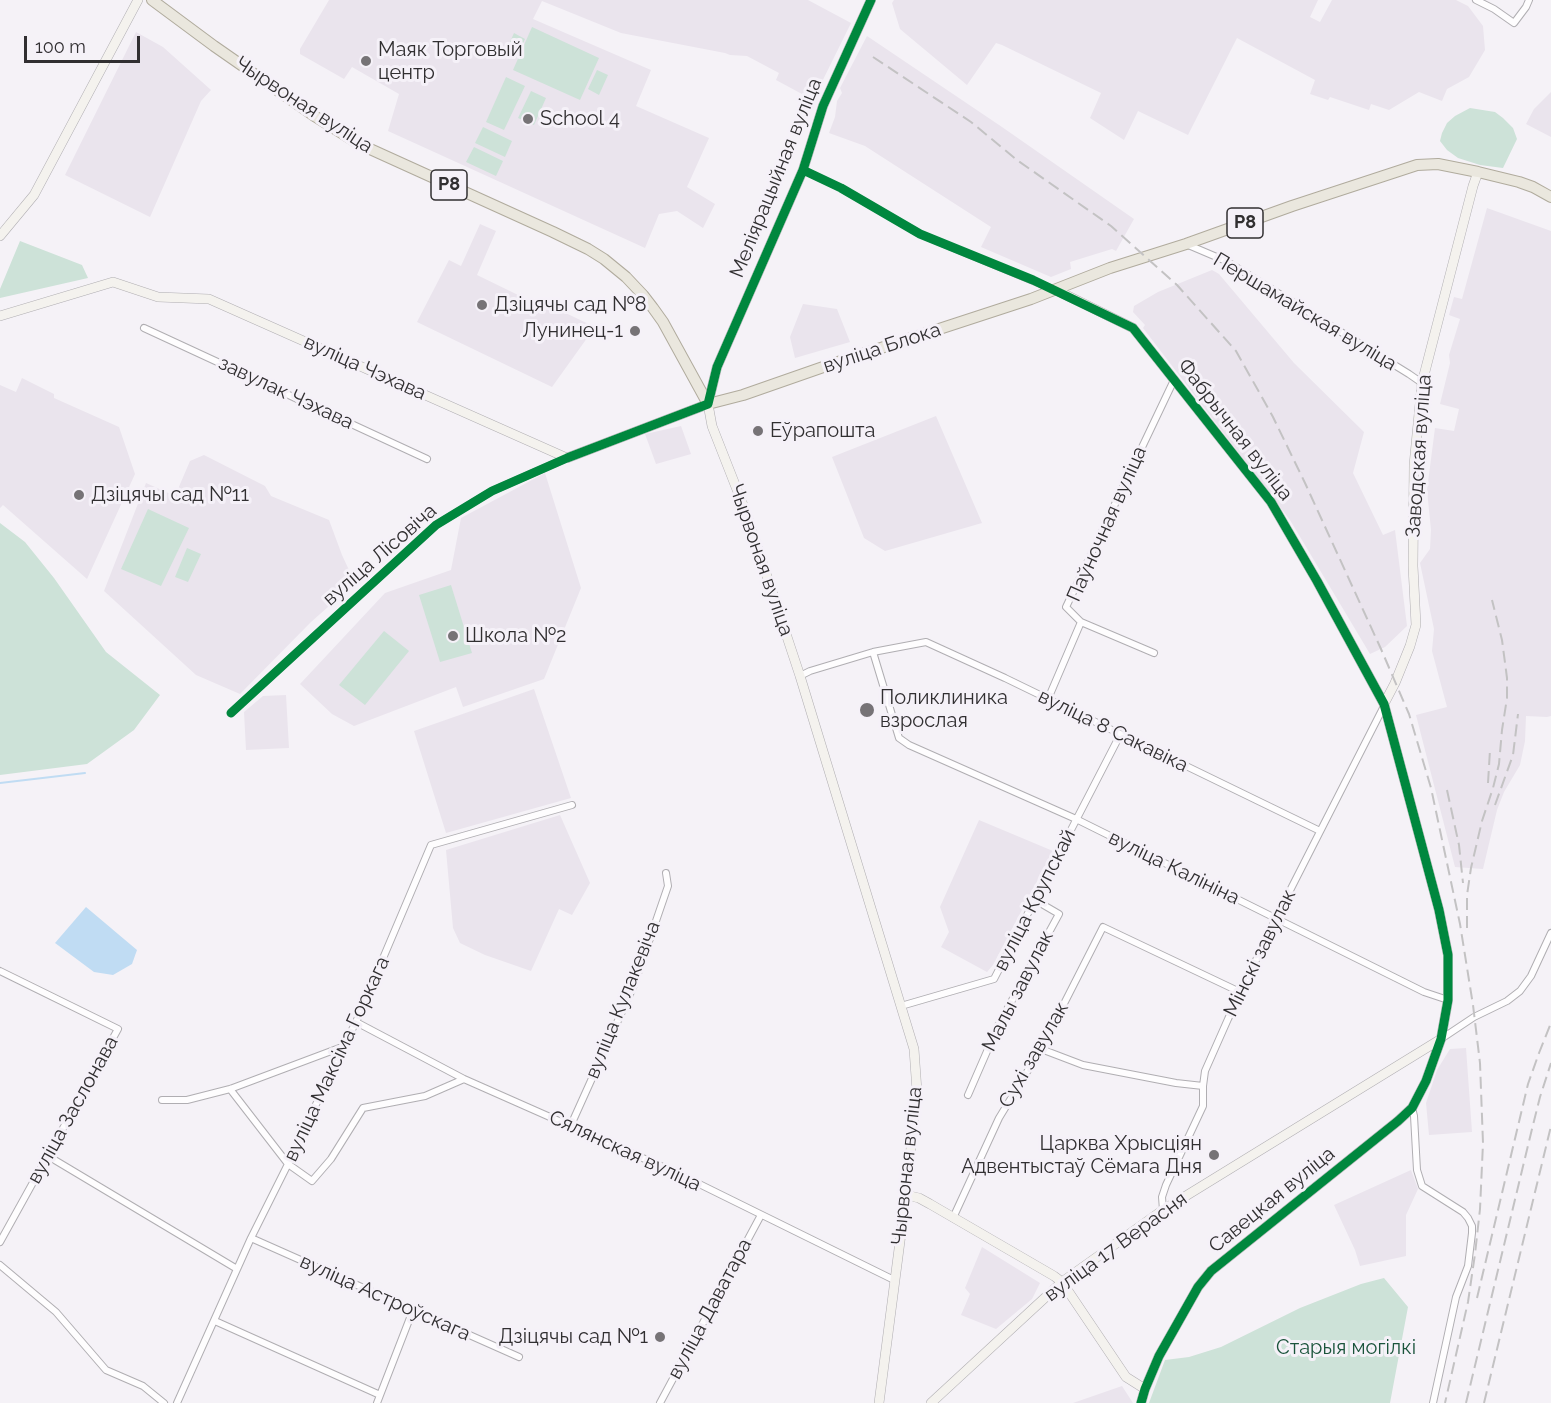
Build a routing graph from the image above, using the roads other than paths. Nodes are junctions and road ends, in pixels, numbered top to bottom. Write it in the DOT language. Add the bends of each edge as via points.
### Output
graph roads {
  1 [pos="138,0"];
  2 [pos="152,0"];
  3 [pos="872,0"];
  4 [pos="1476,0"];
  5 [pos="1529,0"];
  6 [pos="803,170"];
  7 [pos="1478,172"];
  8 [pos="1551,197"];
  9 [pos="0,236"];
  10 [pos="1186,244"];
  11 [pos="1056,290"];
  12 [pos="0,316"];
  13 [pos="144,328"];
  14 [pos="1173,380"];
  15 [pos="1422,383"];
  16 [pos="708,404"];
  17 [pos="567,458"];
  18 [pos="428,459"];
  19 [pos="1081,622"];
  20 [pos="873,652"];
  21 [pos="1154,653"];
  22 [pos="801,676"];
  23 [pos="1048,699"];
  24 [pos="1384,704"];
  25 [pos="231,713"];
  26 [pos="1120,735"];
  27 [pos="572,805"];
  28 [pos="1076,819"];
  29 [pos="1320,831"];
  30 [pos="666,873"];
  31 [pos="1035,900"];
  32 [pos="1276,918"];
  33 [pos="1551,933"];
  34 [pos="0,971"];
  35 [pos="1240,992"];
  36 [pos="1448,1000"];
  37 [pos="901,1006"];
  38 [pos="356,1022"];
  39 [pos="1441,1039"];
  40 [pos="343,1047"];
  41 [pos="1041,1049"];
  42 [pos="464,1079"];
  43 [pos="1203,1086"];
  44 [pos="230,1089"];
  45 [pos="968,1095"];
  46 [pos="162,1100"];
  47 [pos="1412,1108"];
  48 [pos="571,1125"];
  49 [pos="48,1156"];
  50 [pos="288,1164"];
  51 [pos="906,1195"];
  52 [pos="1162,1210"];
  53 [pos="761,1215"];
  54 [pos="953,1218"];
  55 [pos="251,1238"];
  56 [pos="0,1242"];
  57 [pos="0,1265"];
  58 [pos="237,1269"];
  59 [pos="894,1280"];
  60 [pos="1062,1282"];
  61 [pos="413,1310"];
  62 [pos="215,1321"];
  63 [pos="519,1357"];
  64 [pos="1145,1389"];
  65 [pos="380,1395"];
  66 [pos="165,1403"];
  67 [pos="177,1403"];
  68 [pos="377,1403"];
  69 [pos="660,1403"];
  70 [pos="879,1403"];
  71 [pos="931,1403"];
  72 [pos="1141,1403"];
  73 [pos="1433,1403"];
  1 -- 9 [label="street" via="34,195"];
  2 -- 16 [label="main road, Чырвоная вуліца / Р8" via="359,144 604,259 638,289 658,315"];
  3 -- 6 [label="street, Меліярацыйная вуліца" via="823,106"];
  4 -- 5 [label="street" via="1514,23"];
  6 -- 11 [label="street, Фабрычная вуліца" via="920,234"];
  6 -- 16 [label="street, Меліярацыйная вуліца" via="717,367"];
  7 -- 8 [label="main road, Р8" via="1519,182"];
  7 -- 10 [label="main road, Р8" via="1438,164 1417,165"];
  7 -- 15 [label="street, Заводская вуліца"];
  10 -- 11 [label="main road, Р8"];
  10 -- 15 [label="street, Першамайская вуліца" via="1226,261"];
  11 -- 14 [label="street, Фабрычная вуліца" via="1133,328"];
  11 -- 16 [label="main road, вуліца Блока / Р8"];
  12 -- 17 [label="street, вуліца Чэхава" via="113,282 158,297 209,299"];
  13 -- 18 [label="street, завулак Чэхава"];
  14 -- 19 [label="street, Паўночная вуліца" via="1066,607"];
  14 -- 24 [label="street, Фабрычная вуліца" via="1271,502"];
  15 -- 24 [label="street, Заводская вуліца" via="1414,499 1416,625"];
  16 -- 17 [label="street, вуліца Лісовіча"];
  16 -- 22 [label="street, Чырвоная вуліца" via="712,426 746,510"];
  17 -- 25 [label="street, вуліца Лісовіча" via="492,491 436,525"];
  19 -- 21 [label="street"];
  19 -- 23 [label="street, Паўночная вуліца"];
  20 -- 22 [label="street, вуліца 8 Сакавіка"];
  20 -- 23 [label="street, вуліца 8 Сакавіка" via="926,642"];
  20 -- 28 [label="street, вуліца Калініна" via="899,738"];
  22 -- 37 [label="street, Чырвоная вуліца"];
  23 -- 26 [label="street, вуліца 8 Сакавіка"];
  24 -- 29 [label="street, Мінскі завулак"];
  24 -- 36 [label="street, Фабрычная вуліца" via="1439,910 1448,955"];
  26 -- 28 [label="street, вуліца Крупскай"];
  26 -- 29 [label="street, вуліца 8 Сакавіка"];
  27 -- 38 [label="street, вуліца Максіма Горкага" via="431,845"];
  28 -- 31 [label="street, вуліца Крупскай"];
  28 -- 32 [label="street, вуліца Калініна"];
  29 -- 32 [label="street, Мінскі завулак"];
  30 -- 48 [label="street, вуліца Кулакевіча" via="668,886 634,985"];
  31 -- 37 [label="street, вуліца Крупскай" via="994,979"];
  31 -- 45 [label="street, Малы завулак" via="1059,914 998,1026"];
  32 -- 35 [label="street, Мінскі завулак"];
  32 -- 36 [label="street, вуліца Калініна" via="1424,992"];
  33 -- 39 [label="street" via="1520,992"];
  34 -- 49 [label="street, вуліца Заслонава" via="118,1029"];
  35 -- 41 [label="street, Сухі завулак" via="1103,927"];
  35 -- 43 [label="street, Мінскі завулак" via="1205,1071"];
  36 -- 39 [label="street, Фабрычная вуліца"];
  37 -- 51 [label="street, Чырвоная вуліца" via="914,1049 917,1090"];
  38 -- 40 [label="street, вуліца Максіма Горкага"];
  38 -- 42 [label="street, Сялянская вуліца"];
  39 -- 47 [label="street, Савецкая вуліца"];
  39 -- 52 [label="street, вуліца 17 Верасня"];
  40 -- 44 [label="street"];
  40 -- 50 [label="street, вуліца Максіма Горкага"];
  41 -- 43 [label="street" via="1083,1065"];
  41 -- 54 [label="street, Сухі завулак" via="999,1118"];
  42 -- 48 [label="street, Сялянская вуліца"];
  42 -- 50 [label="street" via="425,1096 363,1108 312,1181"];
  43 -- 52 [label="street, Мінскі завулак" via="1203,1106 1166,1185"];
  44 -- 46 [label="street" via="187,1100"];
  44 -- 50 [label="street"];
  47 -- 64 [label="street, Савецкая вуліца" via="1211,1271 1185,1308"];
  47 -- 73 [label="street" via="1422,1186 1463,1212 1473,1233"];
  48 -- 53 [label="street, Сялянская вуліца"];
  49 -- 56 [label="street, вуліца Заслонава"];
  49 -- 58 [label="street"];
  50 -- 55 [label="street, вуліца Максіма Горкага"];
  51 -- 54 [label="street" via="919,1198"];
  51 -- 59 [label="street, Чырвоная вуліца"];
  52 -- 60 [label="street, вуліца 17 Верасня"];
  53 -- 59 [label="street, Сялянская вуліца"];
  53 -- 69 [label="street, вуліца Даватара"];
  54 -- 60 [label="street"];
  55 -- 58 [label="street, вуліца Максіма Горкага"];
  55 -- 61 [label="street, вуліца Астроўскага"];
  57 -- 66 [label="street" via="57,1312 106,1370 143,1386"];
  58 -- 62 [label="street, вуліца Максіма Горкага"];
  59 -- 70 [label="street, Чырвоная вуліца"];
  60 -- 64 [label="street" via="1126,1377"];
  60 -- 71 [label="street, вуліца 17 Верасня"];
  61 -- 63 [label="street, вуліца Астроўскага"];
  61 -- 65 [label="street"];
  62 -- 65 [label="street"];
  62 -- 67 [label="street, вуліца Максіма Горкага"];
  64 -- 72 [label="street, Савецкая вуліца"];
  65 -- 68 [label="street"];
}
